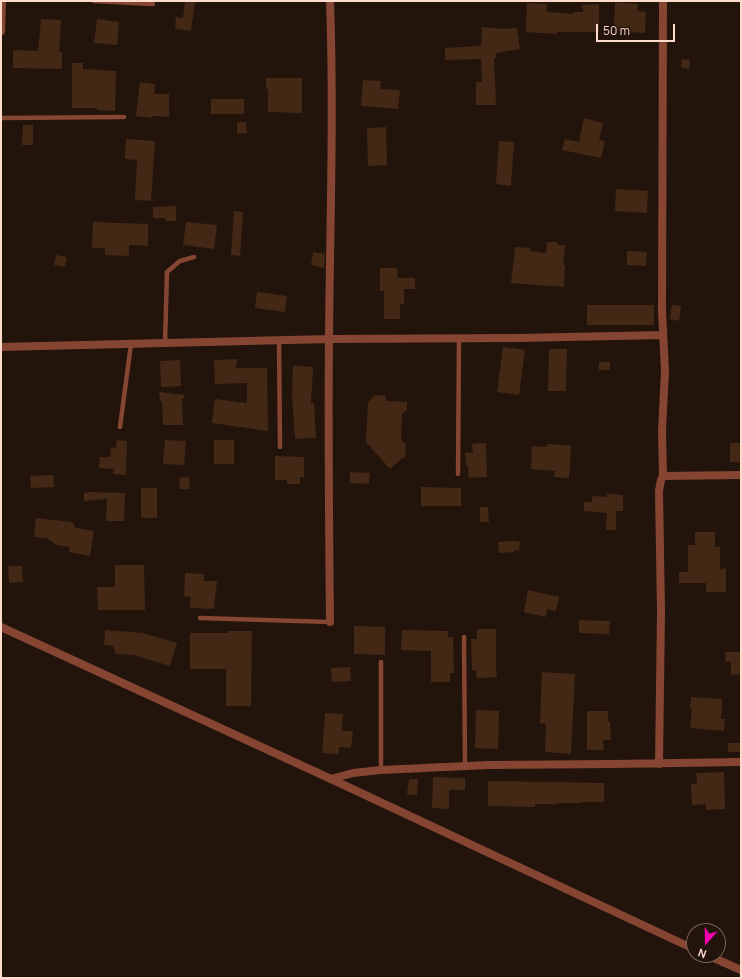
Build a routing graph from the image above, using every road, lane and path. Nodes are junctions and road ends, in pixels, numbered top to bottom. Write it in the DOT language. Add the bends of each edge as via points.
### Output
graph roads {
  1 [pos="2,1"];
  2 [pos="94,1"];
  3 [pos="330,1"];
  4 [pos="663,1"];
  5 [pos="153,4"];
  6 [pos="1,31"];
  7 [pos="124,117"];
  8 [pos="1,118"];
  9 [pos="194,257"];
  10 [pos="663,335"];
  11 [pos="459,338"];
  12 [pos="329,339"];
  13 [pos="279,340"];
  14 [pos="165,343"];
  15 [pos="131,344"];
  16 [pos="1,347"];
  17 [pos="120,427"];
  18 [pos="280,447"];
  19 [pos="458,474"];
  20 [pos="741,475"];
  21 [pos="663,476"];
  22 [pos="200,618"];
  23 [pos="330,622"];
  24 [pos="1,627"];
  25 [pos="464,637"];
  26 [pos="381,662"];
  27 [pos="741,762"];
  28 [pos="659,764"];
  29 [pos="465,766"];
  30 [pos="381,770"];
  31 [pos="331,779"];
  32 [pos="686,945"];
  33 [pos="726,963"];
  34 [pos="741,970"];
  1 -- 6 [label="street"];
  2 -- 5 [label="lane"];
  3 -- 12 [label="street" via="332,44"];
  4 -- 10 [label="street"];
  7 -- 8 [label="lane"];
  9 -- 14 [label="lane" via="180,261 167,272"];
  10 -- 11 [label="street"];
  10 -- 21 [label="street"];
  11 -- 12 [label="street"];
  11 -- 19 [label="lane"];
  12 -- 13 [label="street"];
  12 -- 23 [label="street"];
  13 -- 14 [label="street"];
  13 -- 18 [label="lane"];
  14 -- 15 [label="street"];
  15 -- 16 [label="street"];
  15 -- 17 [label="lane"];
  20 -- 21 [label="street"];
  21 -- 28 [label="street" via="659,491"];
  22 -- 23 [label="lane"];
  24 -- 31 [label="street"];
  25 -- 29 [label="lane"];
  26 -- 30 [label="lane"];
  27 -- 28 [label="street"];
  28 -- 29 [label="street"];
  29 -- 30 [label="street"];
  30 -- 31 [label="street"];
  31 -- 32 [label="street"];
  33 -- 34 [label="street"];
}
